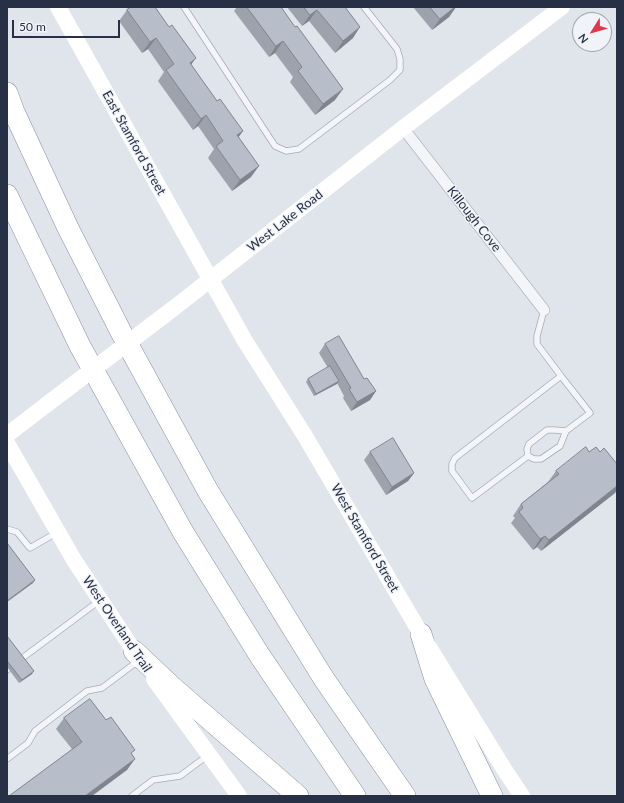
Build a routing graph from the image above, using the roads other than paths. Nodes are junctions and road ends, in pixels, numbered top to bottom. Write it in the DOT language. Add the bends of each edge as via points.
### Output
graph roads {
  1 [pos="58,7"];
  2 [pos="184,7"];
  3 [pos="364,7"];
  4 [pos="562,7"];
  5 [pos="7,93"];
  6 [pos="403,128"];
  7 [pos="7,195"];
  8 [pos="210,280"];
  9 [pos="544,310"];
  10 [pos="561,376"];
  11 [pos="566,431"];
  12 [pos="7,435"];
  13 [pos="7,443"];
  14 [pos="528,456"];
  15 [pos="7,529"];
  16 [pos="58,532"];
  17 [pos="100,600"];
  18 [pos="421,634"];
  19 [pos="137,655"];
  20 [pos="21,660"];
  21 [pos="209,755"];
  22 [pos="7,759"];
  23 [pos="132,796"];
  24 [pos="239,796"];
  25 [pos="298,796"];
  26 [pos="355,796"];
  27 [pos="405,796"];
  28 [pos="492,796"];
  29 [pos="522,796"];
  1 -- 8 [label="main road, East Stamford Street"];
  2 -- 3 [label="lane" via="275,146 286,152 299,149 400,70 397,49"];
  4 -- 6 [label="main road, West Lake Road"];
  5 -- 27 [label="highway" via="68,228 121,332 208,491 324,679"];
  6 -- 8 [label="main road, West Lake Road"];
  6 -- 9 [label="street, Killough Cove"];
  7 -- 26 [label="highway" via="80,346 183,532 260,656"];
  8 -- 12 [label="main road, West Lake Road, bridge"];
  8 -- 18 [label="main road, West Stamford Street"];
  9 -- 10 [label="lane" via="537,344"];
  10 -- 11 [label="lane" via="590,413"];
  10 -- 14 [label="lane" via="455,458 452,471 472,498"];
  11 -- 14 [label="lane" via="560,446 541,459"];
  11 -- 14 [label="lane" via="547,430 529,444"];
  13 -- 16 [label="main road, West Overland Trail"];
  15 -- 16 [label="lane" via="17,532 30,548"];
  16 -- 17 [label="main road, West Overland Trail"];
  17 -- 19 [label="main road, West Overland Trail"];
  17 -- 20 [label="lane"];
  18 -- 28 [label="highway" via="435,679"];
  18 -- 29 [label="main road, West Stamford Street"];
  19 -- 21 [label="main road, West Overland Trail"];
  19 -- 22 [label="lane" via="102,688 88,691 35,731 28,743"];
  19 -- 25 [label="highway"];
  21 -- 23 [label="lane" via="180,776 153,780"];
  21 -- 24 [label="main road, West Overland Trail"];
}
